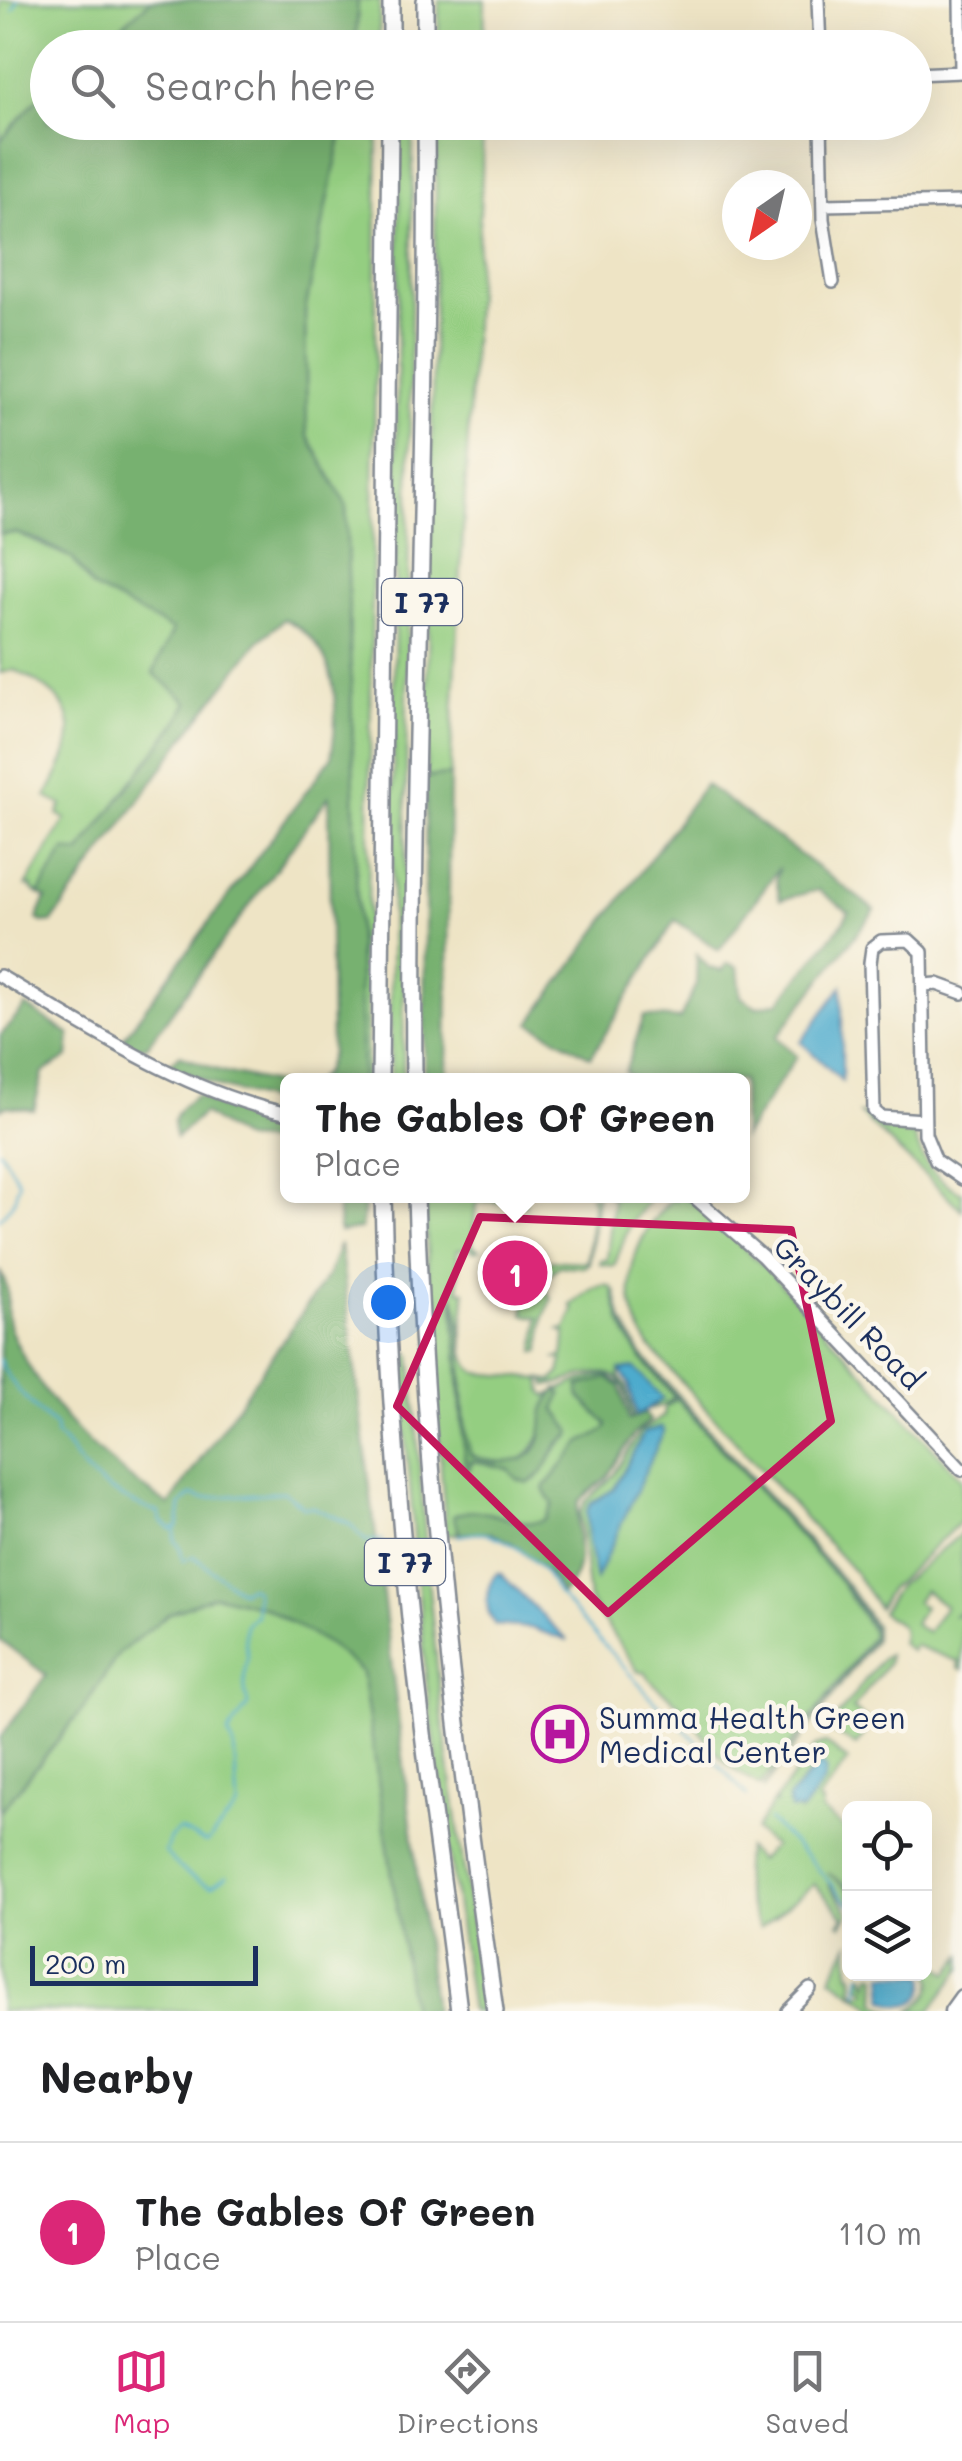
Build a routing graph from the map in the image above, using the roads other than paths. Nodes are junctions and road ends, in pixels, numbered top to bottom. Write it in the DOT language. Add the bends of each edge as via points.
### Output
graph roads {
  1 [pos="391,0"];
  2 [pos="426,0"];
  3 [pos="818,0"];
  4 [pos="960,0"];
  5 [pos="390,30"];
  6 [pos="425,30"];
  7 [pos="819,30"];
  8 [pos="962,72"];
  9 [pos="932,73"];
  10 [pos="390,140"];
  11 [pos="426,140"];
  12 [pos="822,140"];
  13 [pos="962,202"];
  14 [pos="823,204"];
  15 [pos="832,282"];
  16 [pos="0,976"];
  17 [pos="924,985"];
  18 [pos="962,993"];
  19 [pos="380,1073"];
  20 [pos="414,1073"];
  21 [pos="280,1112"];
  22 [pos="924,1120"];
  23 [pos="962,1179"];
  24 [pos="382,1203"];
  25 [pos="416,1203"];
  26 [pos="701,1203"];
  27 [pos="962,1470"];
  28 [pos="467,1816"];
  29 [pos="810,1989"];
  30 [pos="962,1996"];
  31 [pos="459,2011"];
  32 [pos="496,2011"];
  33 [pos="505,2011"];
  34 [pos="788,2011"];
  35 [pos="952,2011"];
  1 -- 5 [label="highway"];
  2 -- 6 [label="highway"];
  3 -- 7 [label="street"];
  4 -- 8 [label="street"];
  8 -- 9 [label="street"];
  10 -- 19 [label="highway, I 77"];
  11 -- 20 [label="highway, I 77"];
  12 -- 14 [label="street"];
  13 -- 14 [label="street"];
  14 -- 15 [label="street"];
  16 -- 21 [label="street" via="172,1074"];
  17 -- 18 [label="street"];
  17 -- 22 [label="street"];
  17 -- 22 [label="street" via="922,952 909,940 880,941 872,948 874,1110 881,1117"];
  22 -- 23 [label="street" via="936,1161"];
  24 -- 31 [label="highway, I 77" via="403,1546"];
  25 -- 28 [label="highway, I 77" via="434,1520"];
  26 -- 27 [label="street, Graybill Road" via="775,1269"];
  28 -- 32 [label="highway, I 77"];
  28 -- 33 [label="highway"];
  29 -- 34 [label="street"];
  30 -- 35 [label="main road"];
}
